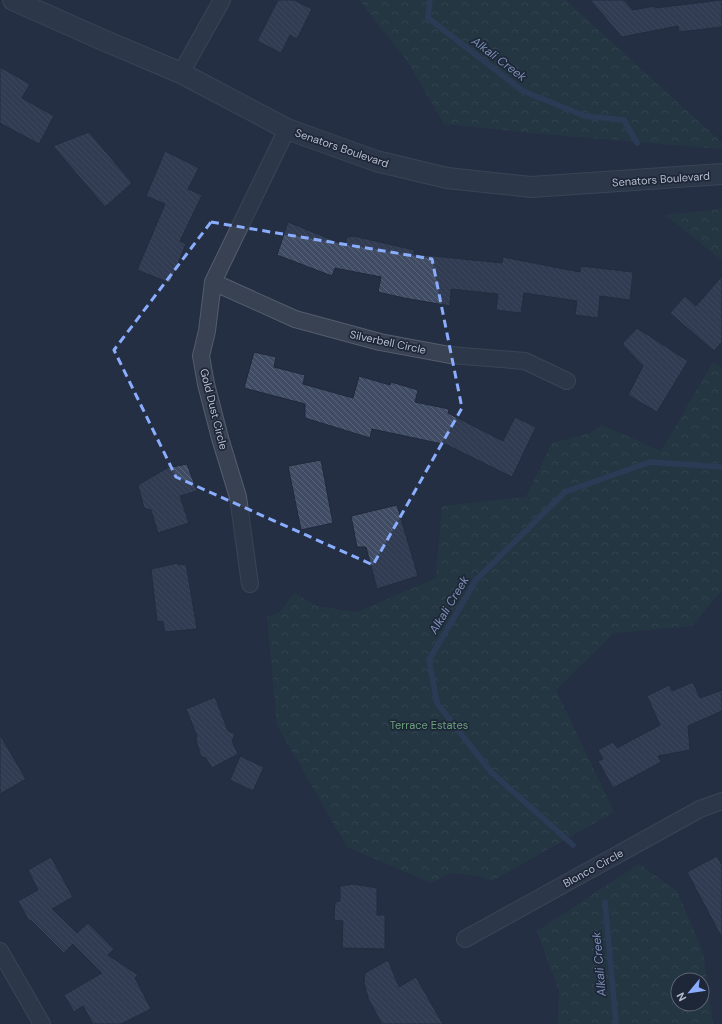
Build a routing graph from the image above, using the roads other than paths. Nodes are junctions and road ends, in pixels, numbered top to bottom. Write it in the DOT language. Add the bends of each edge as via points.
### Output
graph roads {
  1 [pos="13,0"];
  2 [pos="222,0"];
  3 [pos="181,73"];
  4 [pos="286,129"];
  5 [pos="722,174"];
  6 [pos="213,282"];
  7 [pos="567,381"];
  8 [pos="250,584"];
  9 [pos="722,801"];
  10 [pos="465,939"];
  11 [pos="0,951"];
  12 [pos="42,1024"];
  1 -- 3 [label="street, Senators Boulevard"];
  2 -- 3 [label="street"];
  3 -- 4 [label="street, Senators Boulevard"];
  4 -- 5 [label="street, Senators Boulevard" via="376,161 433,175 532,187"];
  4 -- 6 [label="street, Gold Dust Circle"];
  6 -- 7 [label="street, Silverbell Circle" via="295,319 380,342 450,355 525,361"];
  6 -- 8 [label="street, Gold Dust Circle" via="201,356 214,415 238,498"];
  9 -- 10 [label="street, Blonco Circle" via="700,809"];
  11 -- 12 [label="street"];
}
